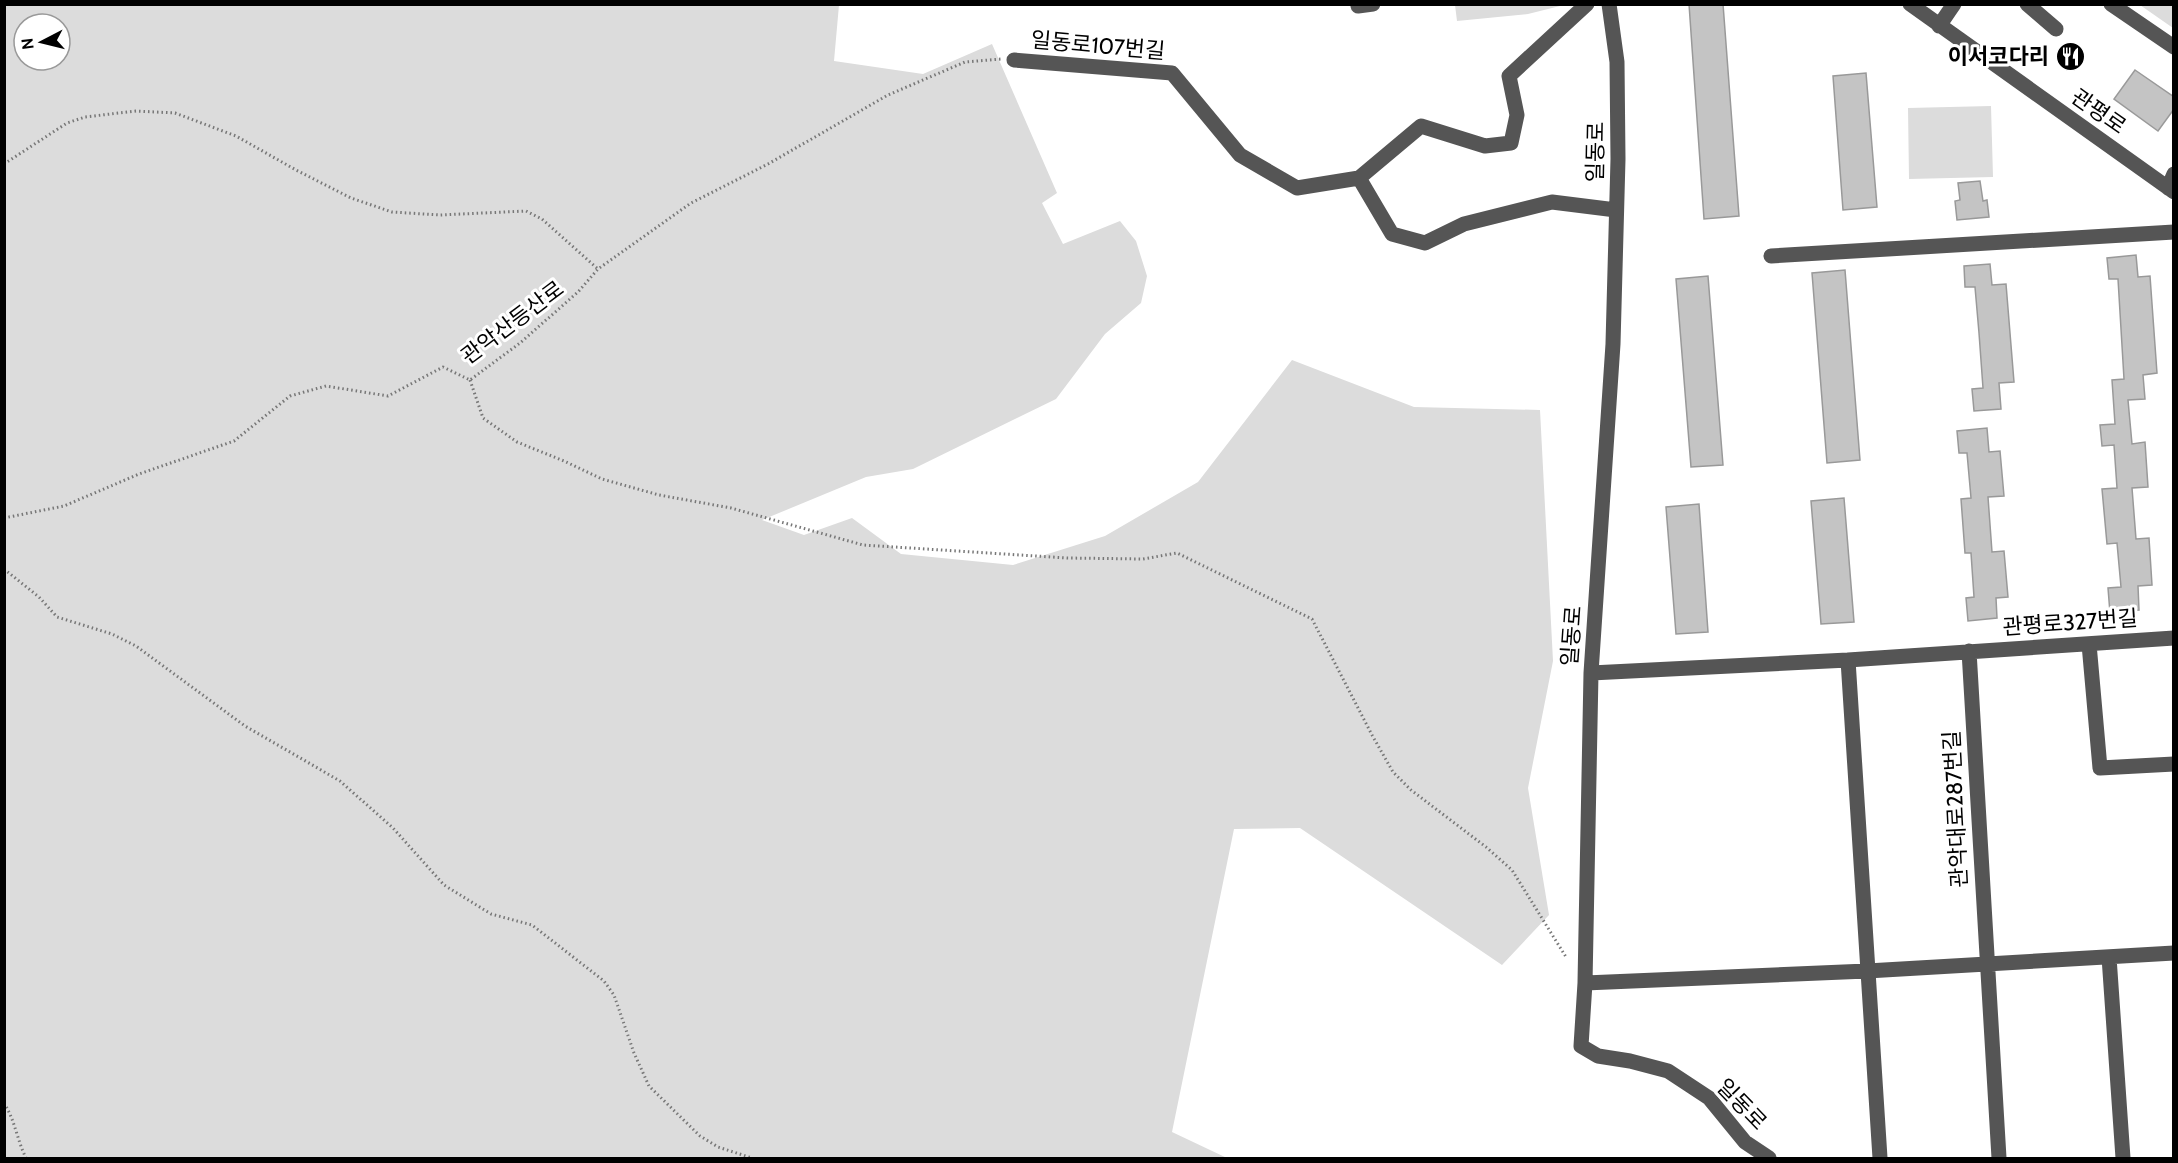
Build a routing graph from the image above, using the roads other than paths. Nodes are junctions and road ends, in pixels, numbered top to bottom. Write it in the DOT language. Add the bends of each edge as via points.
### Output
graph roads {
  1 [pos="1587,4"];
  2 [pos="1610,4"];
  3 [pos="1910,4"];
  4 [pos="1954,4"];
  5 [pos="2027,4"];
  6 [pos="2111,4"];
  7 [pos="1939,26"];
  8 [pos="2056,29"];
  9 [pos="2174,47"];
  10 [pos="1014,60"];
  11 [pos="1359,178"];
  12 [pos="2172,184"];
  13 [pos="1616,210"];
  14 [pos="2174,232"];
  15 [pos="1771,256"];
  16 [pos="2174,638"];
  17 [pos="2090,644"];
  18 [pos="1969,651"];
  19 [pos="1848,660"];
  20 [pos="1591,673"];
  21 [pos="2174,764"];
  22 [pos="2174,953"];
  23 [pos="2109,957"];
  24 [pos="1987,964"];
  25 [pos="1867,971"];
  26 [pos="1585,983"];
  27 [pos="1768,1158"];
  28 [pos="1880,1158"];
  29 [pos="1999,1158"];
  30 [pos="2123,1158"];
  1 -- 11 [label="street" via="1509,76 1517,115 1511,143 1485,146 1422,126"];
  2 -- 13 [label="street, 일동로" via="1617,62"];
  3 -- 7 [label="street, 관평로"];
  4 -- 7 [label="street"];
  5 -- 8 [label="street"];
  6 -- 9 [label="street"];
  7 -- 12 [label="street, 관평로"];
  10 -- 11 [label="street, 일동로107번길" via="1172,73 1240,155 1297,188"];
  11 -- 13 [label="street" via="1392,234 1425,243 1464,224 1552,202"];
  13 -- 20 [label="street, 일동로" via="1613,344"];
  14 -- 15 [label="street"];
  16 -- 17 [label="street, 관평로327번길"];
  17 -- 18 [label="street, 관평로327번길"];
  17 -- 21 [label="street" via="2100,768"];
  18 -- 19 [label="street, 관평로327번길"];
  18 -- 24 [label="street, 관악대로287번길"];
  19 -- 20 [label="street, 관평로327번길"];
  19 -- 25 [label="street"];
  20 -- 26 [label="street, 일동로"];
  22 -- 23 [label="street"];
  23 -- 24 [label="street"];
  23 -- 30 [label="street"];
  24 -- 25 [label="street"];
  24 -- 29 [label="street"];
  25 -- 26 [label="street"];
  25 -- 28 [label="street"];
  26 -- 27 [label="street, 일동로" via="1581,1046 1598,1056 1668,1071 1709,1098 1745,1142"];
}
